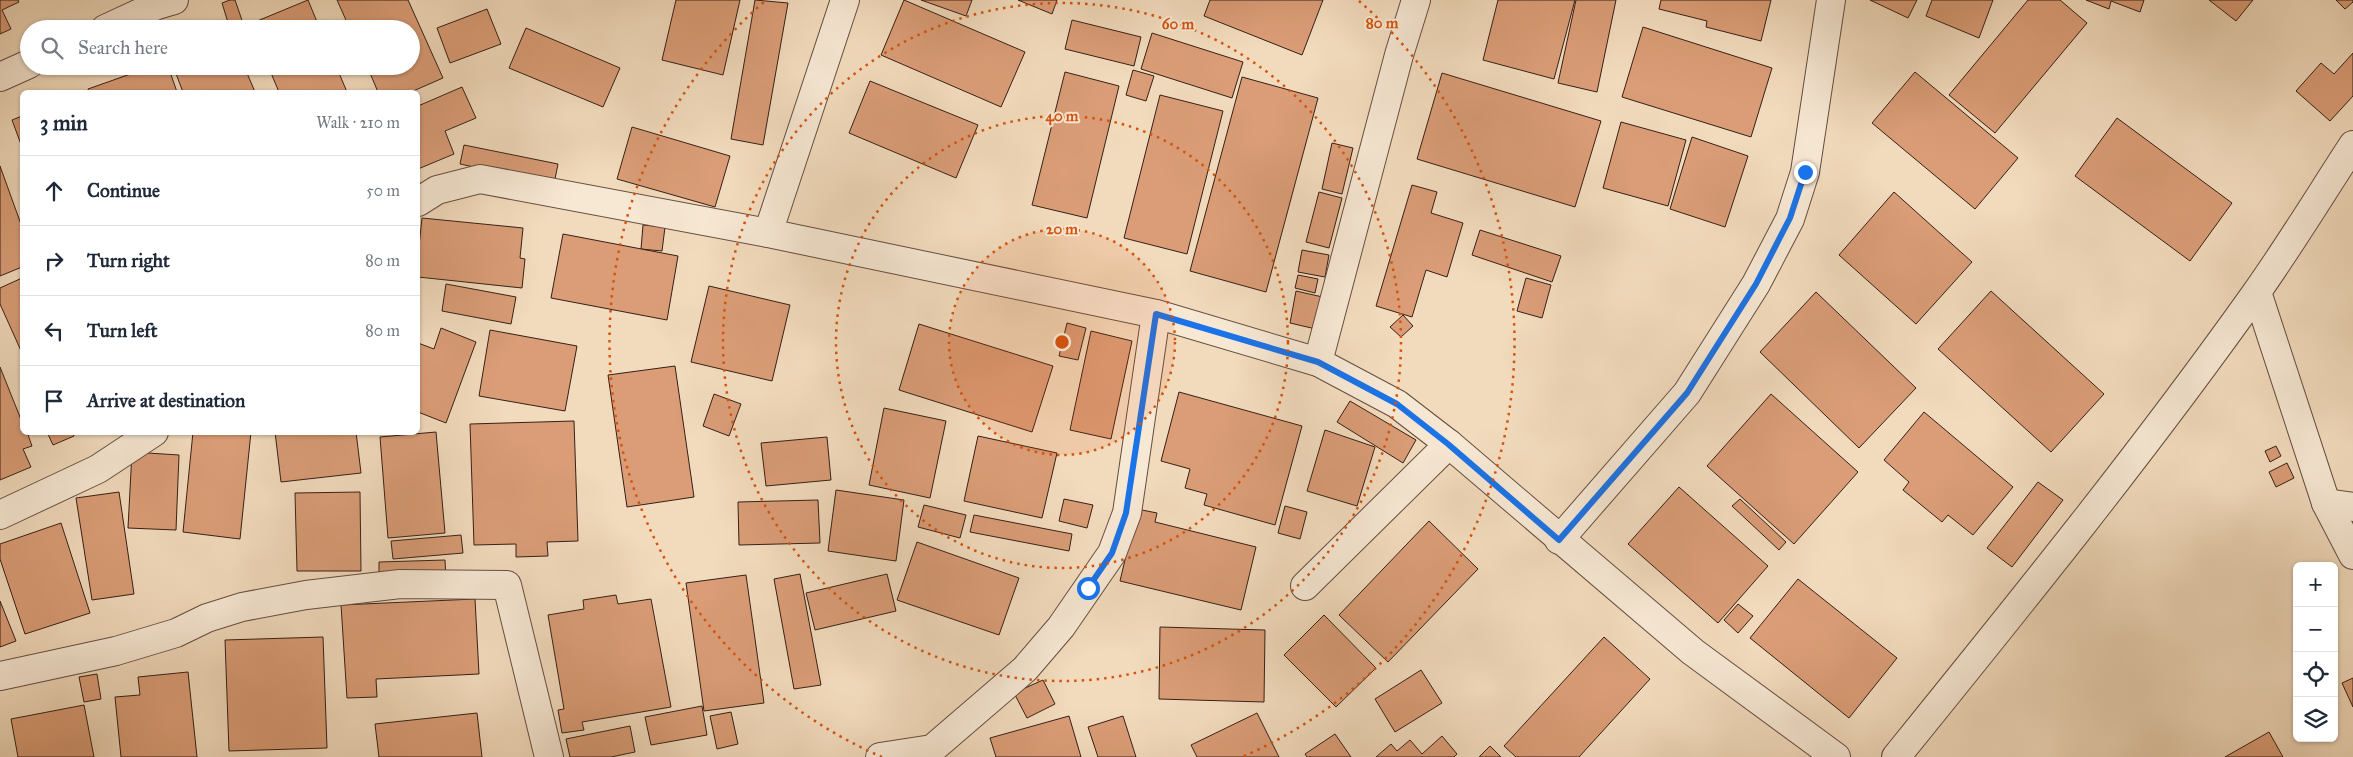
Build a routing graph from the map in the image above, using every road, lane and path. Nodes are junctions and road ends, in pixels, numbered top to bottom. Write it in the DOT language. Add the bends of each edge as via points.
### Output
graph roads {
  1 [pos="845,0"];
  2 [pos="1416,0"];
  3 [pos="1831,0"];
  4 [pos="162,2"];
  5 [pos="124,20"];
  6 [pos="20,68"];
  7 [pos="0,77"];
  8 [pos="2353,145"];
  9 [pos="420,201"];
  10 [pos="768,233"];
  11 [pos="2257,292"];
  12 [pos="1156,314"];
  13 [pos="1318,362"];
  14 [pos="149,435"];
  15 [pos="1448,444"];
  16 [pos="2326,503"];
  17 [pos="2353,507"];
  18 [pos="0,514"];
  19 [pos="1559,540"];
  20 [pos="2353,555"];
  21 [pos="1305,586"];
  22 [pos="0,676"];
  23 [pos="934,753"];
  24 [pos="549,757"];
  25 [pos="880,757"];
  26 [pos="1836,757"];
  27 [pos="1896,757"];
  1 -- 10 [label="street"];
  2 -- 13 [label="street"];
  3 -- 19 [label="street" via="1805,172 1790,218 1756,284 1687,393"];
  4 -- 5 [label="street"];
  6 -- 7 [label="street"];
  8 -- 11 [label="street"];
  9 -- 10 [label="street" via="437,190 480,179"];
  10 -- 12 [label="street"];
  11 -- 16 [label="street"];
  11 -- 27 [label="street" via="2049,567"];
  12 -- 13 [label="street"];
  12 -- 23 [label="street" via="1126,513 1112,553 1061,627 1025,669"];
  13 -- 15 [label="street" via="1397,404"];
  14 -- 18 [label="street" via="98,469"];
  15 -- 19 [label="street"];
  15 -- 21 [label="street"];
  16 -- 17 [label="street"];
  16 -- 20 [label="street"];
  19 -- 26 [label="street" via="1693,652"];
  22 -- 24 [label="street" via="116,651 176,633 242,606 306,594 400,584 507,585"];
  23 -- 25 [label="street"];
}
